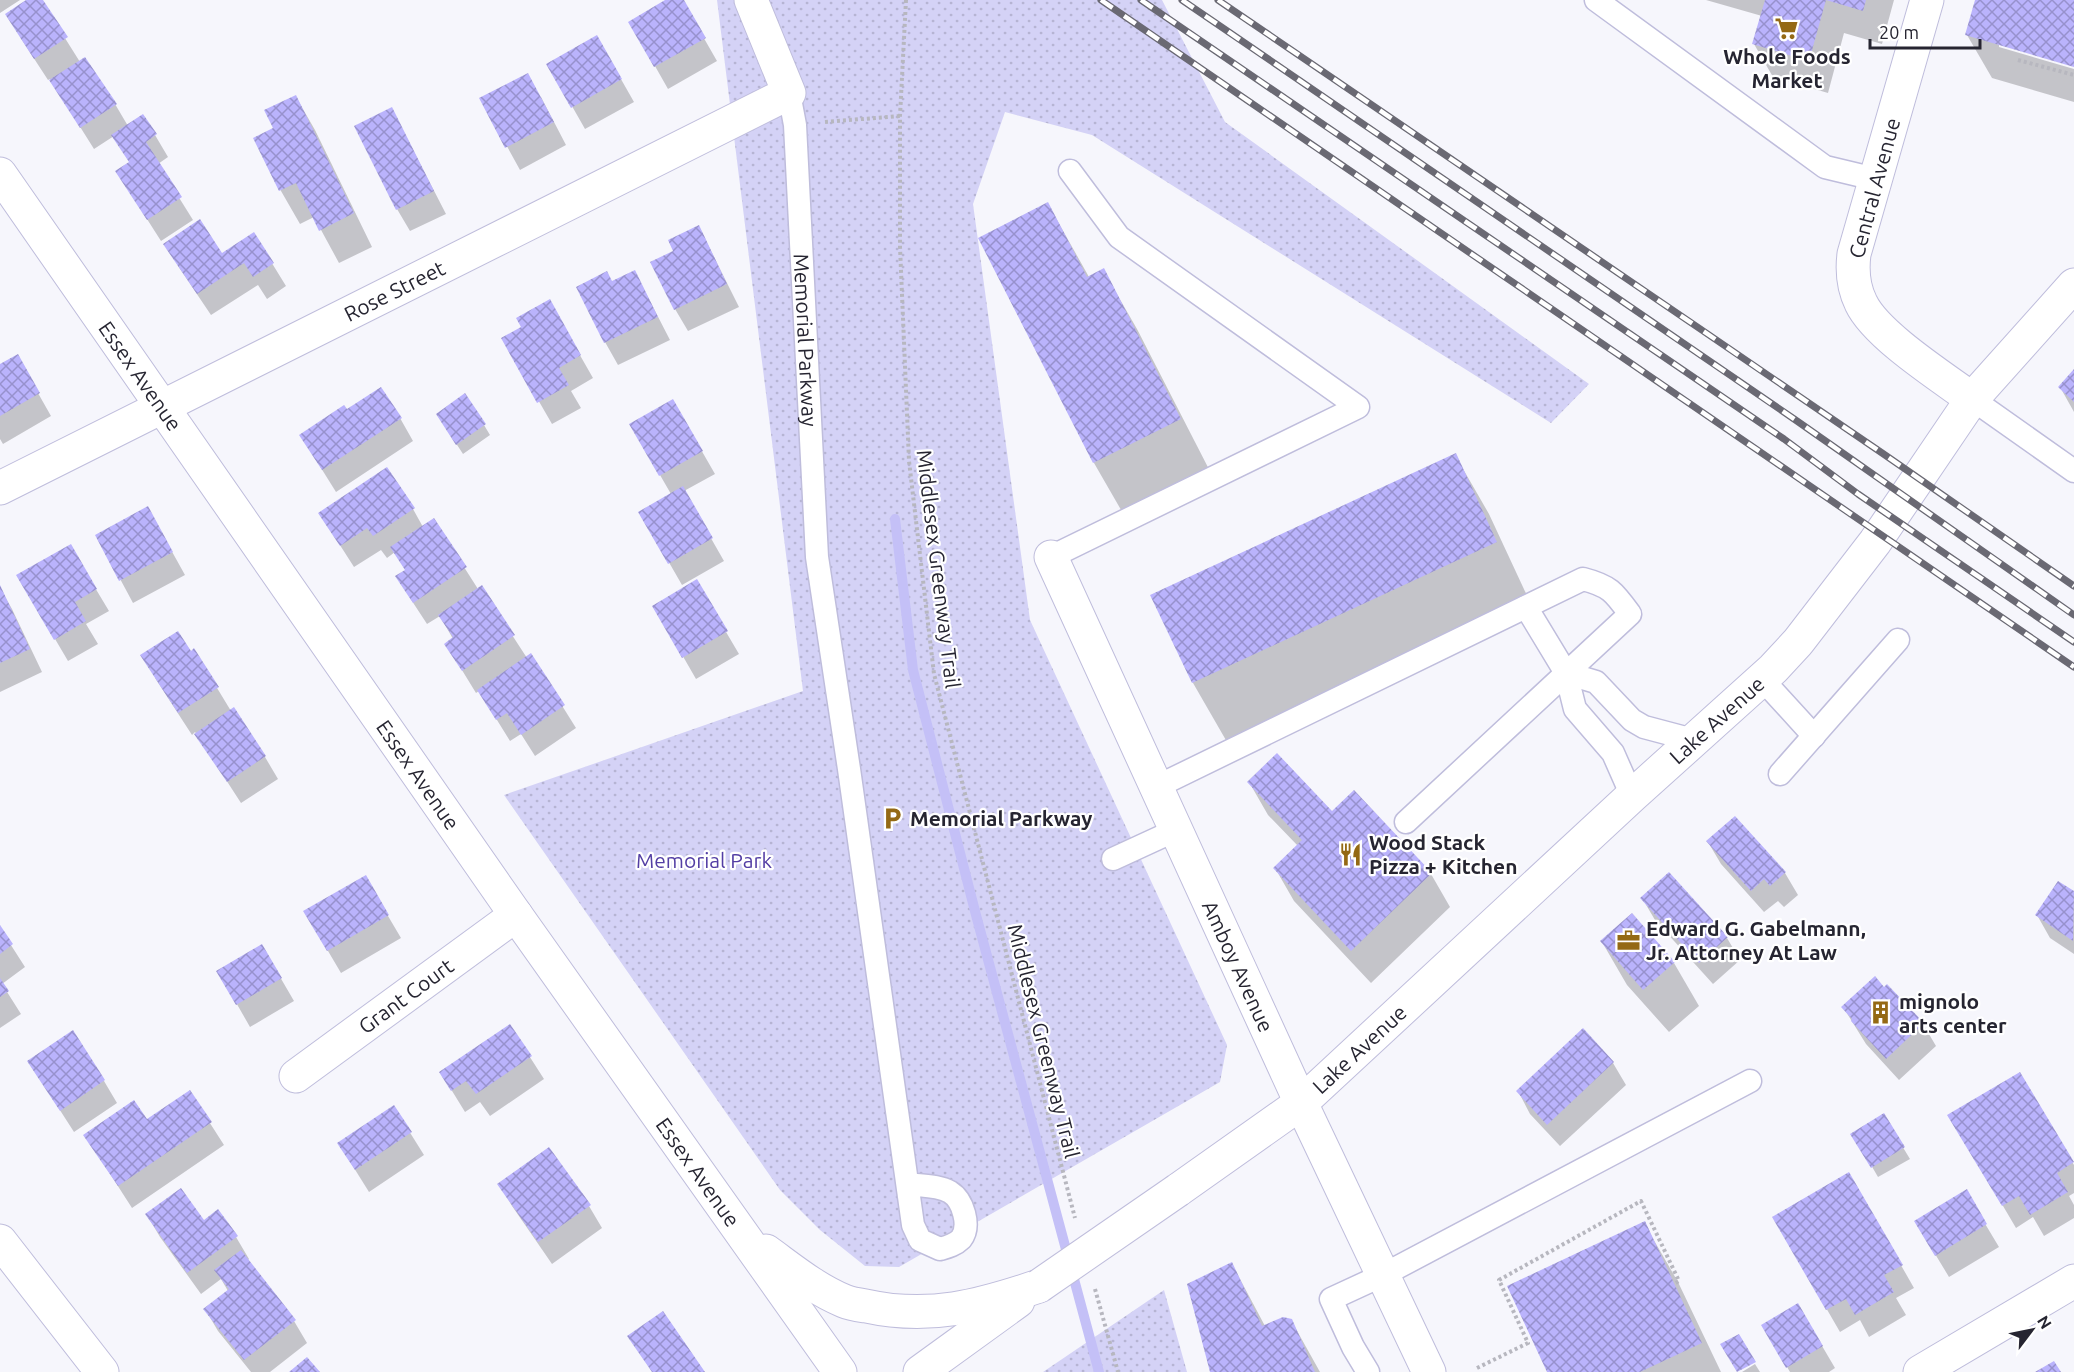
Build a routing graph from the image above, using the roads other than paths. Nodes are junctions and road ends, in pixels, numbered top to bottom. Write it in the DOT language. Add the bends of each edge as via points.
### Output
graph roads {
  1 [pos="751,0"];
  2 [pos="1596,0"];
  3 [pos="1927,0"];
  4 [pos="789,93"];
  5 [pos="1070,171"];
  6 [pos="0,174"];
  7 [pos="1875,179"];
  8 [pos="2074,285"];
  9 [pos="1972,399"];
  10 [pos="162,406"];
  11 [pos="2074,471"];
  12 [pos="0,488"];
  13 [pos="1051,557"];
  14 [pos="1526,607"];
  15 [pos="1898,640"];
  16 [pos="1566,673"];
  17 [pos="1762,679"];
  18 [pos="1814,736"];
  19 [pos="1694,740"];
  20 [pos="1780,774"];
  21 [pos="1156,787"];
  22 [pos="1632,796"];
  23 [pos="1406,822"];
  24 [pos="1176,830"];
  25 [pos="1113,859"];
  26 [pos="516,915"];
  27 [pos="296,1076"];
  28 [pos="1750,1081"];
  29 [pos="1301,1103"];
  30 [pos="908,1184"];
  31 [pos="743,1234"];
  32 [pos="0,1241"];
  33 [pos="1383,1275"];
  34 [pos="11,1276"];
  35 [pos="2074,1281"];
  36 [pos="1039,1286"];
  37 [pos="102,1372"];
  38 [pos="840,1372"];
  39 [pos="920,1372"];
  40 [pos="1368,1372"];
  41 [pos="1429,1372"];
  42 [pos="1920,1372"];
  1 -- 4 [label="street, Memorial Parkway"];
  2 -- 7 [label="lane" via="1825,167"];
  3 -- 7 [label="street, Central Avenue"];
  4 -- 10 [label="street, Rose Street"];
  4 -- 30 [label="lane, Memorial Parkway" via="796,147 817,557"];
  5 -- 13 [label="lane" via="1119,237 1358,407"];
  6 -- 10 [label="street, Essex Avenue"];
  7 -- 9 [label="street, Central Avenue" via="1852,271 1861,303 1886,334"];
  8 -- 9 [label="street, Lake Avenue"];
  9 -- 11 [label="lane"];
  9 -- 17 [label="street, Lake Avenue" via="1875,542 1798,642"];
  10 -- 12 [label="street, Rose Street"];
  10 -- 26 [label="street, Essex Avenue"];
  13 -- 21 [label="street, Amboy Avenue"];
  14 -- 16 [label="lane"];
  14 -- 16 [label="lane" via="1583,579 1614,591 1630,614"];
  14 -- 21 [label="lane"];
  15 -- 18 [label="lane"];
  16 -- 19 [label="lane" via="1596,682 1632,720"];
  16 -- 22 [label="lane" via="1575,709 1613,753"];
  16 -- 23 [label="lane"];
  17 -- 18 [label="lane"];
  17 -- 19 [label="street, Lake Avenue"];
  18 -- 20 [label="lane"];
  19 -- 22 [label="street, Lake Avenue"];
  21 -- 24 [label="street, Amboy Avenue"];
  22 -- 29 [label="street, Lake Avenue"];
  24 -- 25 [label="lane"];
  24 -- 29 [label="street, Amboy Avenue"];
  26 -- 27 [label="street, Grant Court"];
  26 -- 31 [label="street, Essex Avenue"];
  28 -- 33 [label="lane"];
  29 -- 33 [label="street, Amboy Avenue"];
  29 -- 36 [label="street, Lake Avenue, bridge"];
  31 -- 36 [label="street" via="809,1282 845,1302 884,1311 934,1313 992,1302"];
  31 -- 38 [label="street, Essex Avenue"];
  32 -- 34 [label="street"];
  33 -- 40 [label="lane" via="1331,1299"];
  33 -- 41 [label="street, Amboy Avenue"];
  34 -- 37 [label="street"];
  35 -- 42 [label="street"];
  36 -- 39 [label="street"];
}
